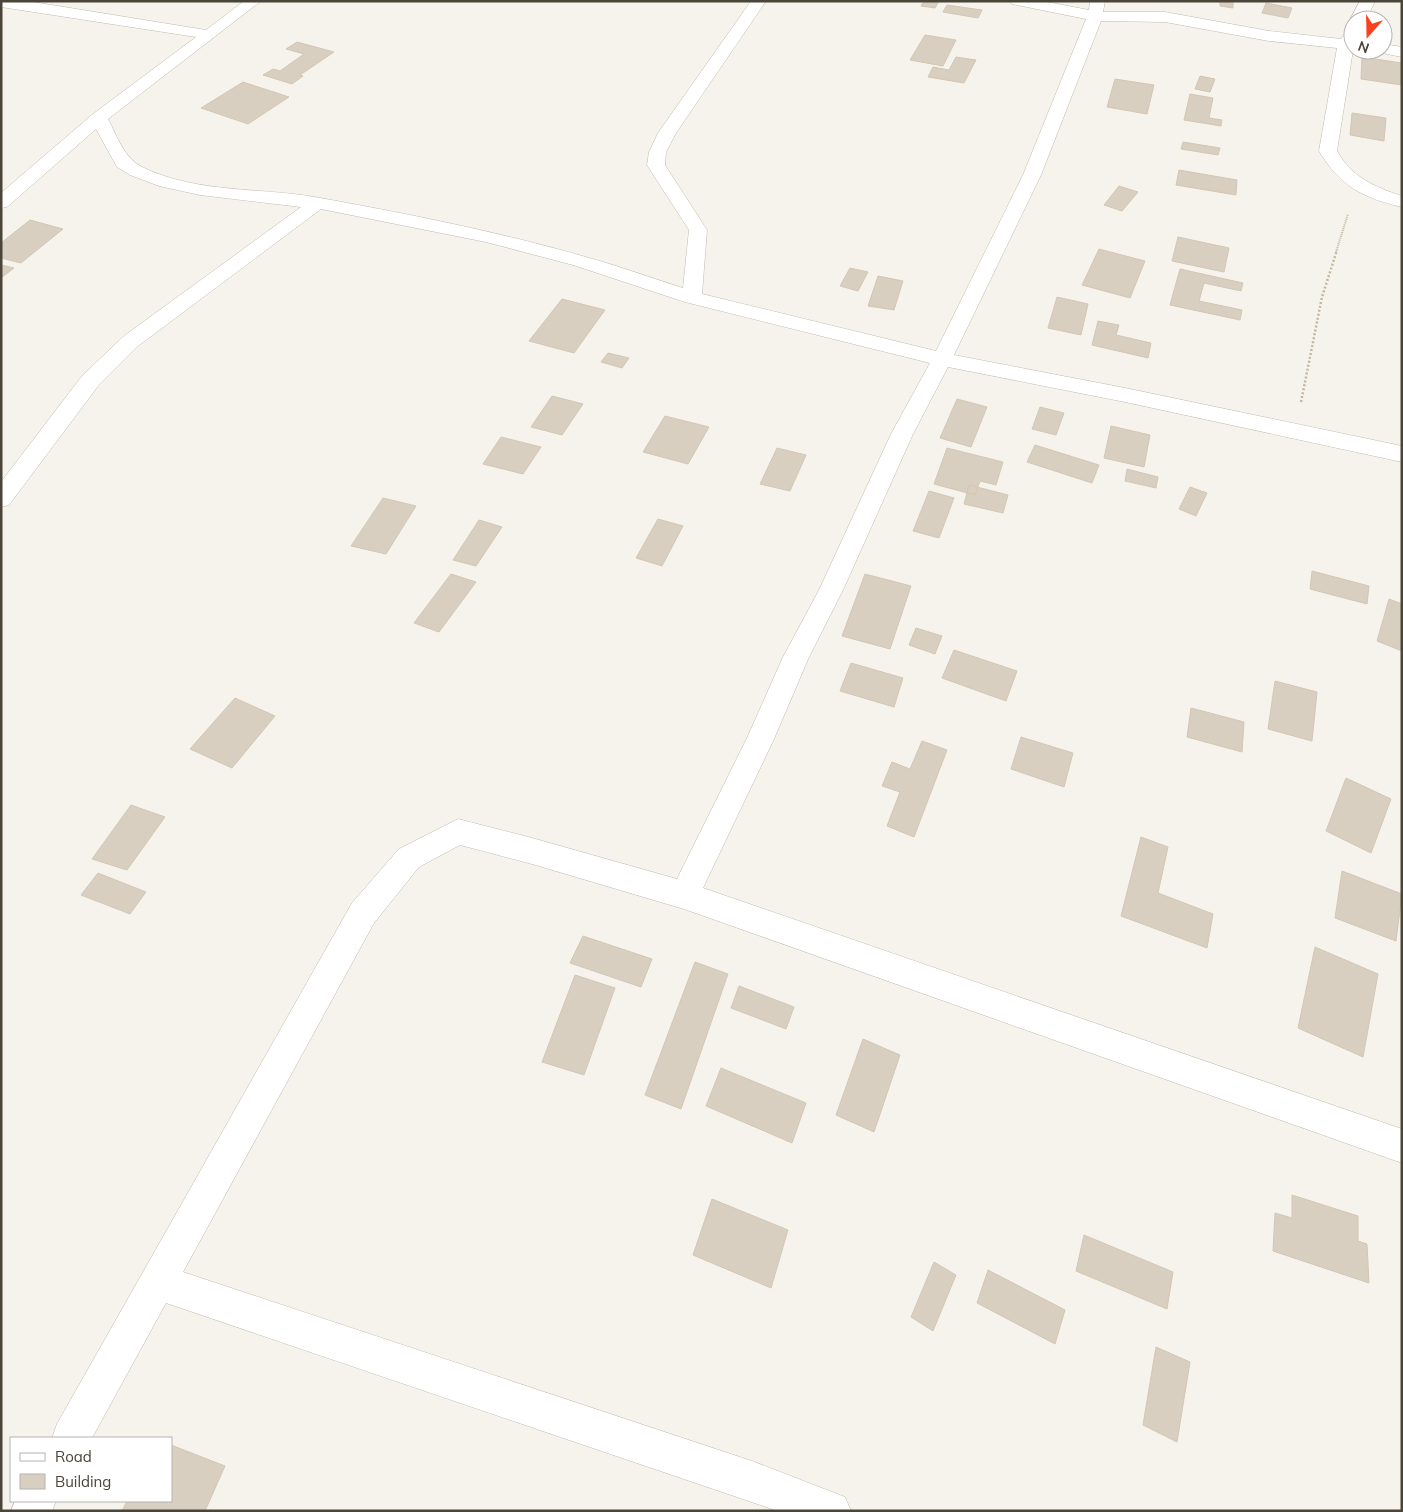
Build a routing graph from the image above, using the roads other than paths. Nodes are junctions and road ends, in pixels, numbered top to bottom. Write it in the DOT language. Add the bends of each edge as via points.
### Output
graph roads {
  1 [pos="254,1"];
  2 [pos="759,1"];
  3 [pos="1017,1"];
  4 [pos="1,2"];
  5 [pos="1097,9"];
  6 [pos="210,35"];
  7 [pos="1343,40"];
  8 [pos="1347,60"];
  9 [pos="98,118"];
  10 [pos="1402,202"];
  11 [pos="1,203"];
  12 [pos="318,203"];
  13 [pos="692,298"];
  14 [pos="942,359"];
  15 [pos="1402,454"];
  16 [pos="1,499"];
  17 [pos="684,894"];
  18 [pos="1402,1146"];
  19 [pos="157,1282"];
  20 [pos="72,1437"];
  21 [pos="831,1511"];
  1 -- 6 [label="street"];
  2 -- 13 [label="street" via="668,133 655,159 698,230"];
  3 -- 5 [label="street"];
  4 -- 6 [label="street"];
  5 -- 7 [label="street" via="1165,17 1269,36"];
  5 -- 14 [label="street" via="1032,176"];
  6 -- 9 [label="street"];
  8 -- 10 [label="street" via="1328,151 1342,173 1357,186"];
  9 -- 11 [label="street"];
  9 -- 12 [label="street" via="122,163 143,174 200,190"];
  12 -- 13 [label="street" via="487,237 580,262"];
  12 -- 16 [label="street" via="131,341 90,381"];
  13 -- 14 [label="street"];
  14 -- 15 [label="street"];
  14 -- 17 [label="street" via="902,434 831,590"];
  17 -- 18 [label="street"];
  17 -- 19 [label="street" via="458,832 409,858 363,913"];
  19 -- 20 [label="street"];
  19 -- 21 [label="street" via="742,1478"];
}
